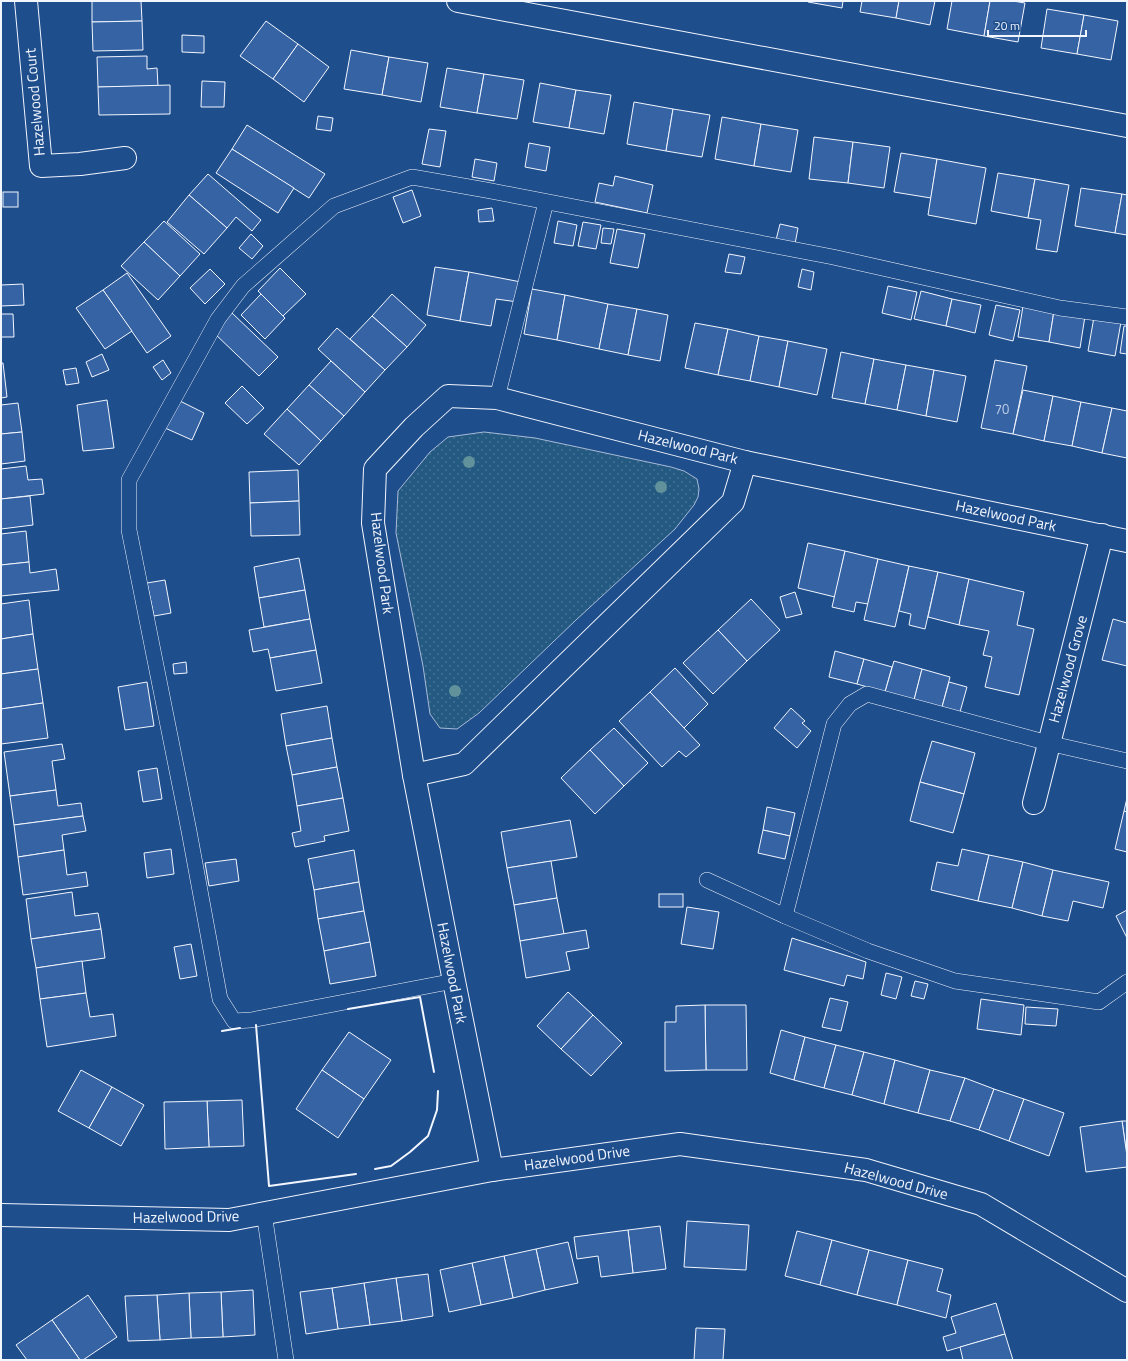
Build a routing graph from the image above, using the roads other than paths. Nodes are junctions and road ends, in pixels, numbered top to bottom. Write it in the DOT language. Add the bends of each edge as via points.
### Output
graph roads {
  1 [pos="26,1"];
  2 [pos="458,1"];
  3 [pos="1127,126"];
  4 [pos="125,158"];
  5 [pos="546,202"];
  6 [pos="1127,317"];
  7 [pos="497,398"];
  8 [pos="745,462"];
  9 [pos="1102,535"];
  10 [pos="1127,541"];
  11 [pos="1048,743"];
  12 [pos="1127,760"];
  13 [pos="414,775"];
  14 [pos="1034,803"];
  15 [pos="707,880"];
  16 [pos="785,916"];
  17 [pos="454,981"];
  18 [pos="1127,982"];
  19 [pos="492,1170"];
  20 [pos="264,1213"];
  21 [pos="1,1215"];
  22 [pos="1127,1291"];
  23 [pos="286,1360"];
  1 -- 4 [label="street, Hazelwood Court" via="41,166"];
  2 -- 3 [label="street"];
  5 -- 6 [label="lane" via="834,257 1060,308"];
  5 -- 7 [label="lane"];
  5 -- 17 [label="lane" via="412,177 334,206 243,286 218,319 129,480 129,530 220,1000 234,1021 251,1020"];
  7 -- 8 [label="street, Hazelwood Park"];
  7 -- 13 [label="street, Hazelwood Park" via="448,396 414,427 376,469 374,523"];
  8 -- 9 [label="street, Hazelwood Park"];
  8 -- 13 [label="street, Hazelwood Park" via="733,502 464,764"];
  9 -- 10 [label="street, Hazelwood Park"];
  9 -- 11 [label="street, Hazelwood Grove"];
  11 -- 12 [label="lane"];
  11 -- 14 [label="street, Hazelwood Grove"];
  11 -- 16 [label="lane" via="867,694 850,704 834,724"];
  13 -- 17 [label="street, Hazelwood Park"];
  15 -- 16 [label="lane"];
  16 -- 18 [label="lane" via="868,951 955,981 1099,1002"];
  17 -- 19 [label="street, Hazelwood Park"];
  19 -- 20 [label="street, Hazelwood Drive"];
  19 -- 22 [label="street, Hazelwood Drive" via="680,1144 866,1170 981,1204"];
  20 -- 21 [label="street, Hazelwood Drive" via="229,1220"];
  20 -- 23 [label="lane"];
}
